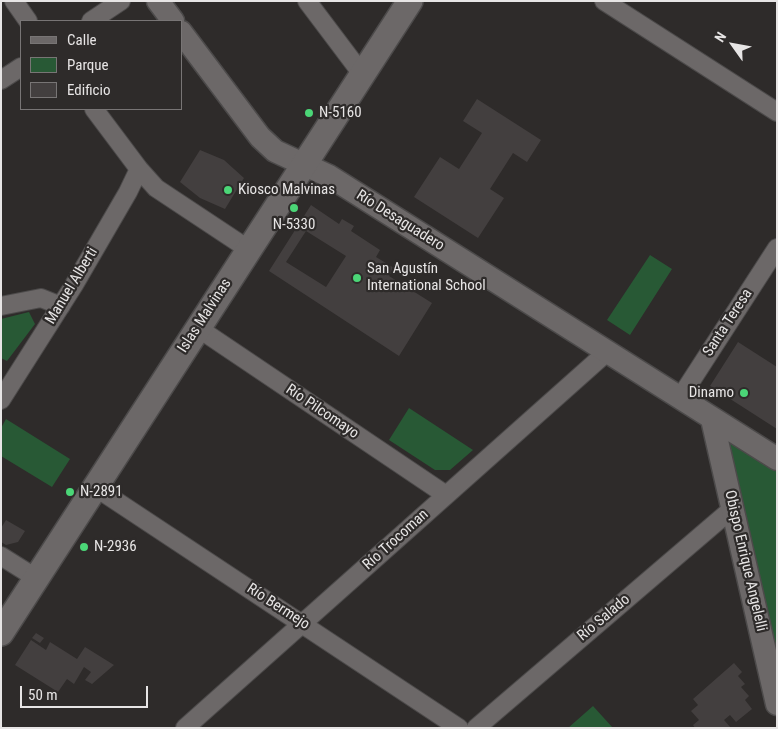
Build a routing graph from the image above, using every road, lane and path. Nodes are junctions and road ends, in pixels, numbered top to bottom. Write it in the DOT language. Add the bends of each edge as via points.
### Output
graph roads {
  1 [pos="14,1"];
  2 [pos="121,1"];
  3 [pos="158,1"];
  4 [pos="307,1"];
  5 [pos="410,1"];
  6 [pos="604,1"];
  7 [pos="27,20"];
  8 [pos="92,20"];
  9 [pos="172,20"];
  10 [pos="182,33"];
  11 [pos="20,68"];
  12 [pos="362,74"];
  13 [pos="1,80"];
  14 [pos="95,110"];
  15 [pos="777,112"];
  16 [pos="303,164"];
  17 [pos="139,169"];
  18 [pos="248,248"];
  19 [pos="777,248"];
  20 [pos="1,306"];
  21 [pos="61,306"];
  22 [pos="198,328"];
  23 [pos="607,352"];
  24 [pos="680,398"];
  25 [pos="1,400"];
  26 [pos="712,419"];
  27 [pos="777,459"];
  28 [pos="96,487"];
  29 [pos="446,495"];
  30 [pos="733,508"];
  31 [pos="1,556"];
  32 [pos="36,578"];
  33 [pos="303,623"];
  34 [pos="1,633"];
  35 [pos="777,704"];
  36 [pos="185,728"];
  37 [pos="459,728"];
  38 [pos="476,728"];
  1 -- 7 [label="street"];
  2 -- 8 [label="street"];
  3 -- 9 [label="street"];
  4 -- 12 [label="street"];
  5 -- 12 [label="main road, Islas Malvinas"];
  6 -- 15 [label="street"];
  10 -- 16 [label="street, Río Desaguadero" via="267,145"];
  11 -- 13 [label="street"];
  12 -- 16 [label="main road, Islas Malvinas"];
  14 -- 17 [label="street"];
  16 -- 18 [label="main road, Islas Malvinas"];
  16 -- 23 [label="street, Río Desaguadero" via="329,176"];
  17 -- 18 [label="street" via="162,193"];
  17 -- 21 [label="street, Manuel Alberti"];
  18 -- 22 [label="main road, Islas Malvinas"];
  19 -- 24 [label="street, Santa Teresa"];
  20 -- 21 [label="street" via="41,298"];
  21 -- 25 [label="street, Manuel Alberti"];
  22 -- 28 [label="main road, Islas Malvinas"];
  22 -- 29 [label="street, Río Pilcomayo"];
  23 -- 24 [label="street, Río Desaguadero"];
  23 -- 29 [label="street, Río Trocoman"];
  24 -- 26 [label="street, Río Desaguadero"];
  26 -- 27 [label="street, Río Desaguadero"];
  26 -- 30 [label="street, Obispo Enrique Angelelli"];
  28 -- 32 [label="main road, Islas Malvinas"];
  28 -- 33 [label="street, Río Bermejo"];
  29 -- 33 [label="street, Río Trocoman"];
  30 -- 35 [label="street, Obispo Enrique Angelelli"];
  30 -- 38 [label="street, Río Salado"];
  31 -- 32 [label="street"];
  32 -- 34 [label="main road, Islas Malvinas"];
  33 -- 36 [label="street, Río Trocoman"];
  33 -- 37 [label="street, Río Bermejo"];
}
